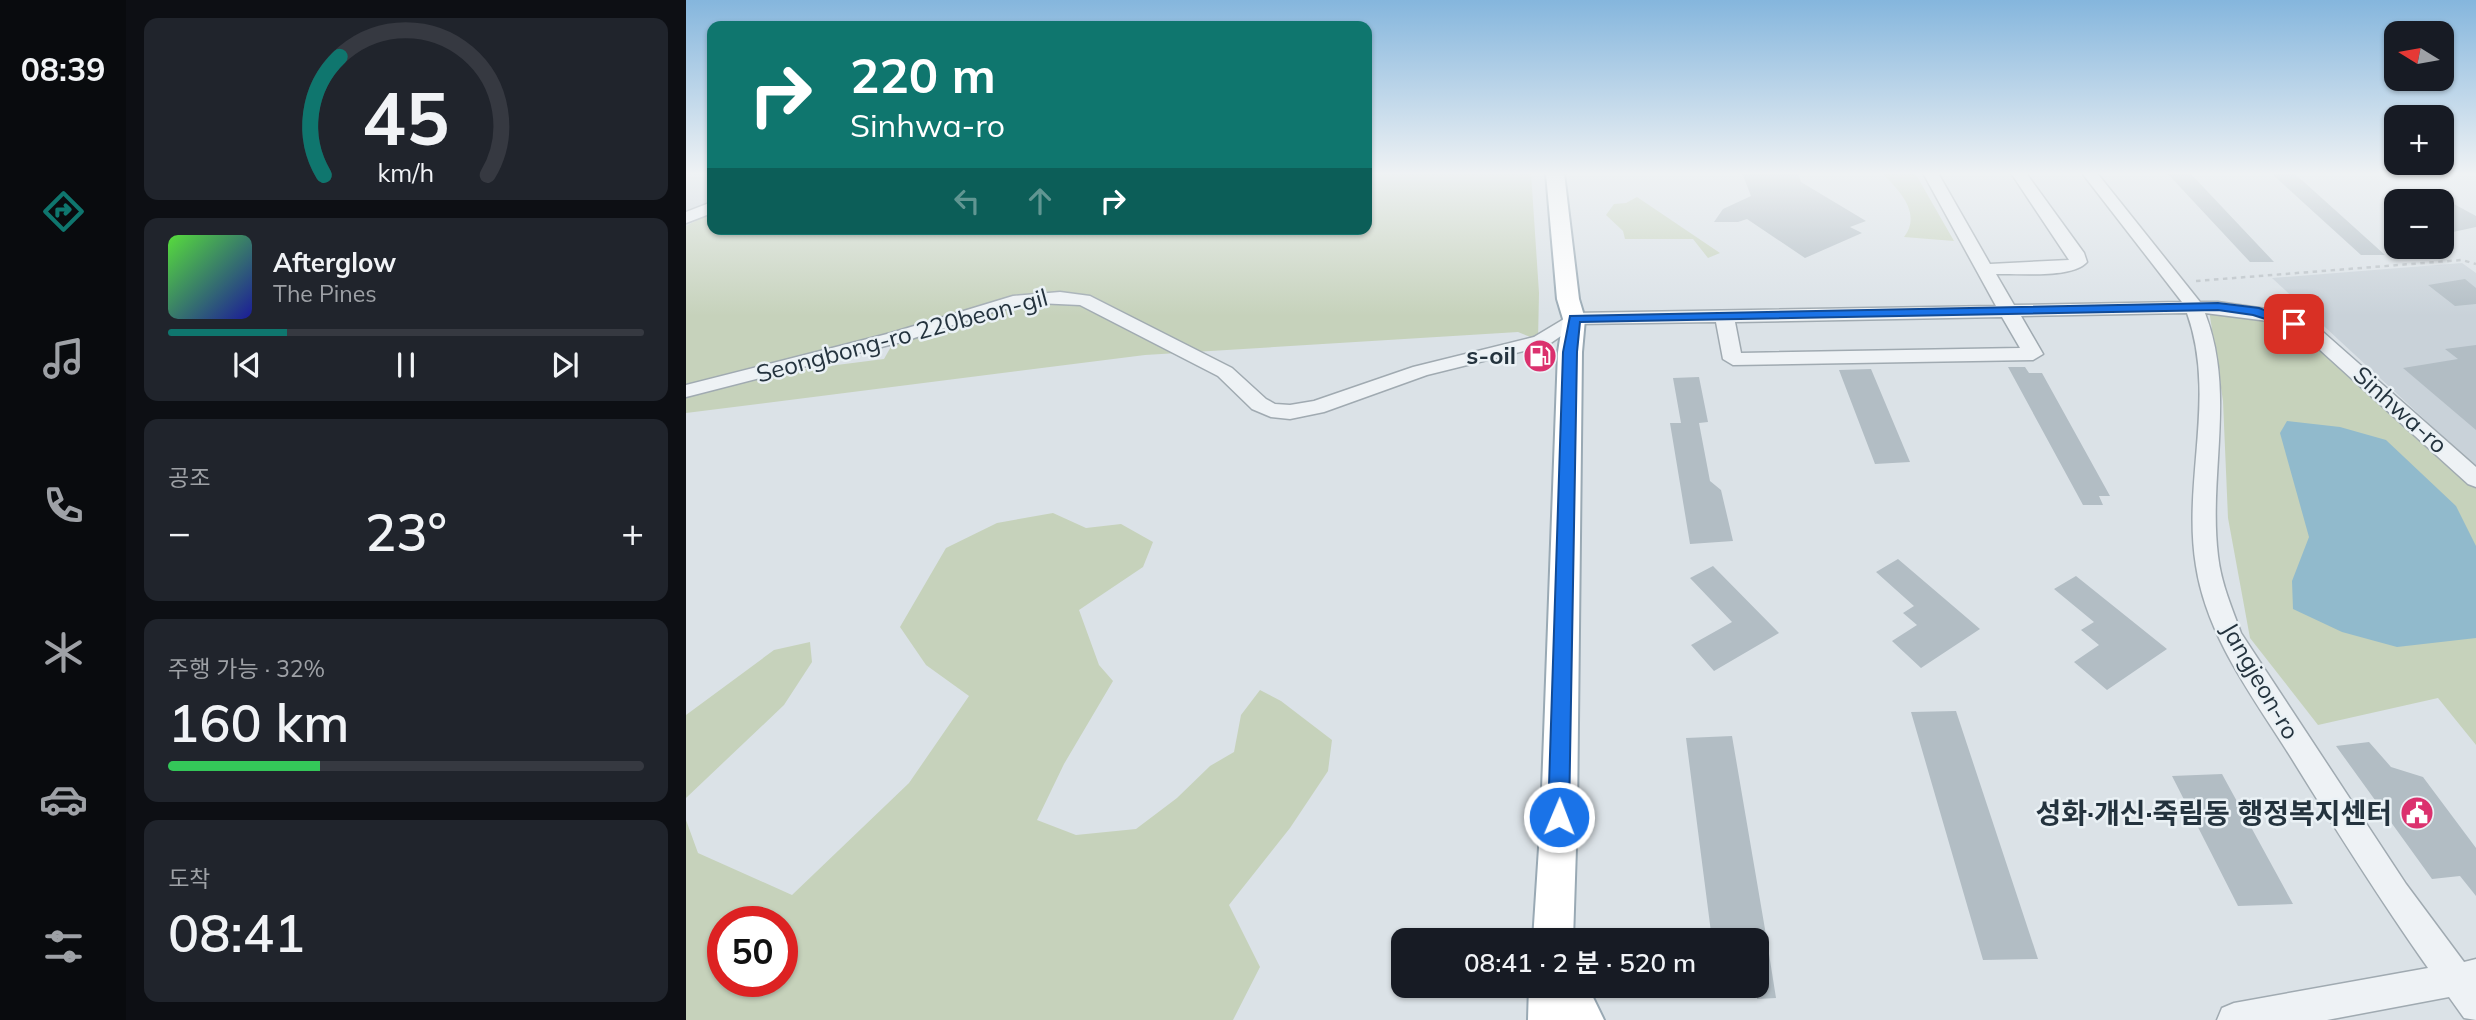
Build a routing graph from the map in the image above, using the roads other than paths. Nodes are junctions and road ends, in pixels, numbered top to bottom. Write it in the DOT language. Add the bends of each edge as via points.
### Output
graph roads {
  1 [pos="1560,221"];
  2 [pos="1957,221"];
  3 [pos="2052,221"];
  4 [pos="2126,221"];
  5 [pos="2078,257"];
  6 [pos="1984,269"];
  7 [pos="2195,308"];
  8 [pos="2007,310"];
  9 [pos="1724,316"];
  10 [pos="1574,319"];
  11 [pos="686,391"];
  12 [pos="2476,479"];
  13 [pos="1554,928"];
  14 [pos="2465,978"];
  15 [pos="1550,998"];
  16 [pos="1571,998"];
  17 [pos="2476,1006"];
  18 [pos="1549,1020"];
  19 [pos="1583,1020"];
  20 [pos="2234,1020"];
  1 -- 10 [label="main road" via="1567,299"];
  2 -- 6 [label="street"];
  3 -- 5 [label="street"];
  4 -- 7 [label="street, Jangjeon-ro"];
  5 -- 6 [label="street" via="2076,265 2069,267"];
  6 -- 8 [label="street"];
  7 -- 8 [label="street, Sinhwa-ro"];
  7 -- 12 [label="street, Sinhwa-ro" via="2255,311 2316,336"];
  7 -- 14 [label="street, Jangjeon-ro" via="2208,353 2211,396 2206,556 2230,637 2388,884"];
  8 -- 9 [label="street, Sinhwa-ro"];
  8 -- 9 [label="street" via="2033,354 1733,359"];
  9 -- 10 [label="street, Sinhwa-ro"];
  10 -- 11 [label="street, Seongbong-ro 220beon-gil" via="1541,341 1420,371 1290,412 1259,404 1226,372 1084,300 1060,295 1034,296 899,337"];
  10 -- 13 [label="main road"];
  14 -- 17 [label="street, Jangjeon-ro"];
  14 -- 20 [label="street"];
  15 -- 18 [label="main road"];
  16 -- 19 [label="main road"];
}
